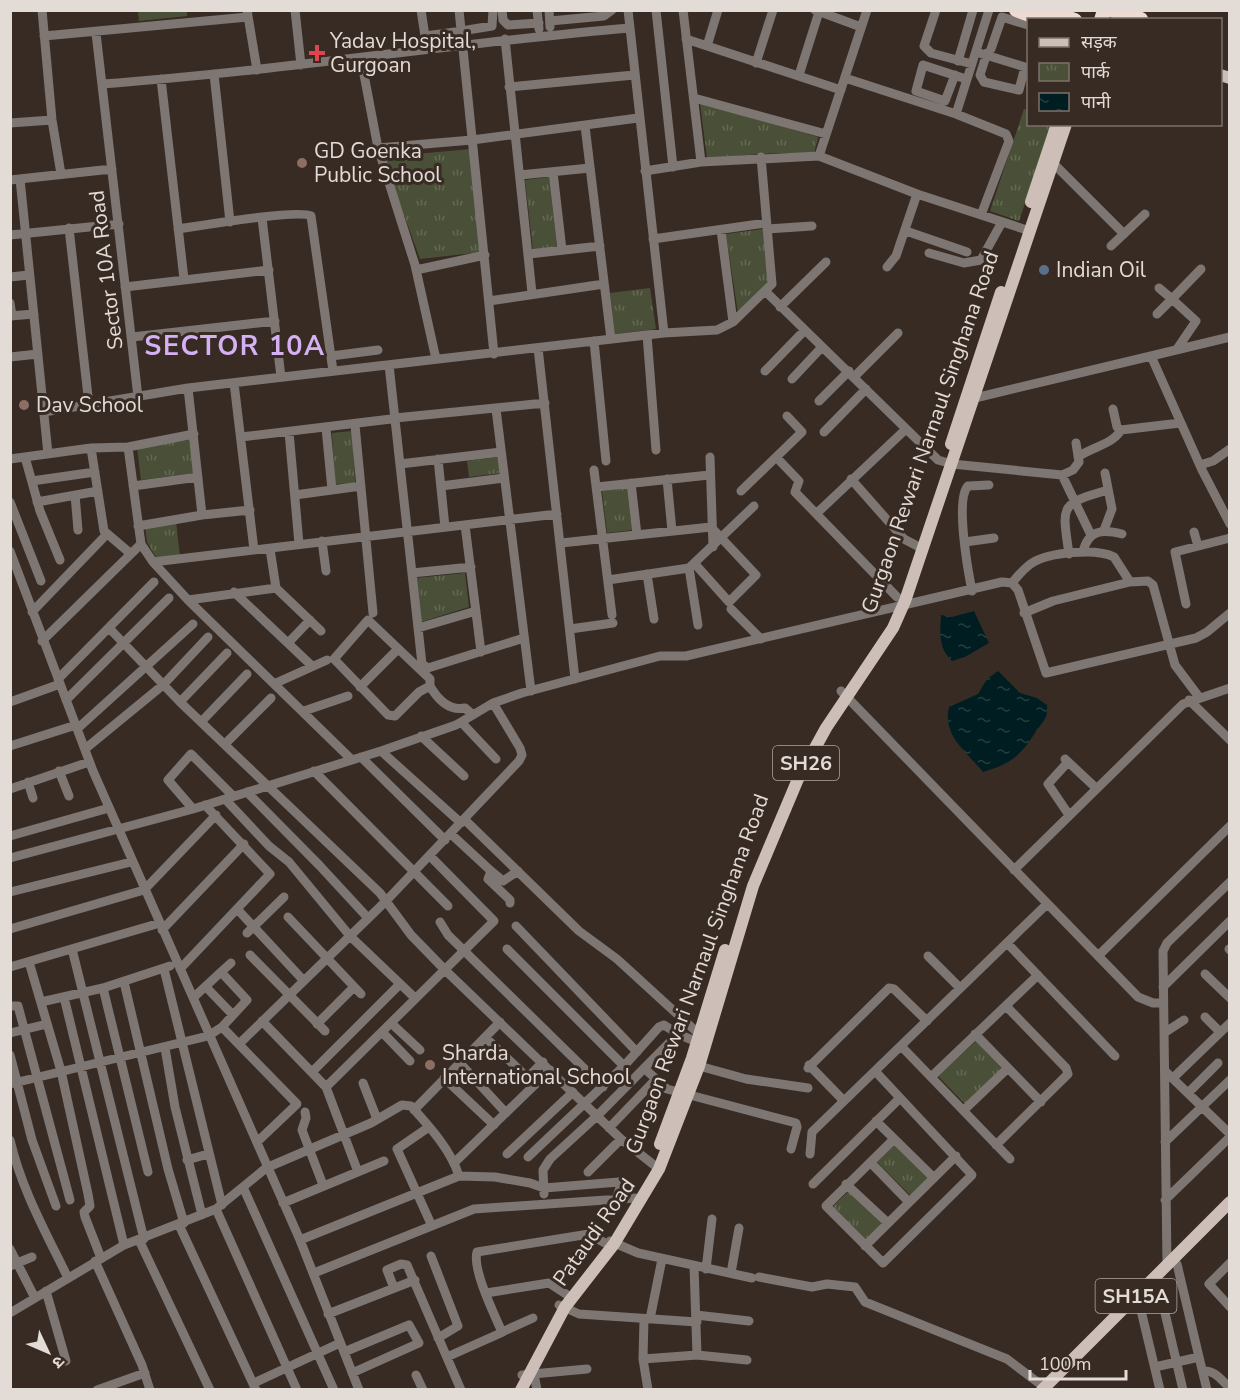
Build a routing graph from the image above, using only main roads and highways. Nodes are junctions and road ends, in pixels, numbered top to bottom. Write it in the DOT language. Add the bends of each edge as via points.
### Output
graph roads {
  1 [pos="1016,10"];
  2 [pos="1047,10"];
  3 [pos="1111,10"];
  4 [pos="1038,18"];
  5 [pos="1069,18"];
  6 [pos="1139,18"];
  7 [pos="1056,126"];
  8 [pos="1065,126"];
  9 [pos="1026,230"];
  10 [pos="741,914"];
  11 [pos="683,1095"];
  12 [pos="655,1167"];
  13 [pos="1229,1202"];
  14 [pos="1230,1212"];
  15 [pos="609,1242"];
  16 [pos="1172,1264"];
  17 [pos="1157,1280"];
  18 [pos="528,1375"];
  19 [pos="516,1389"];
  20 [pos="522,1389"];
  21 [pos="1047,1389"];
  1 -- 4 [label="highway"];
  2 -- 5 [label="highway"];
  3 -- 6 [label="highway"];
  7 -- 9 [label="main road, Gurgaon Rewari Narnaul Singhana Road / SH26"];
  8 -- 9 [label="main road, SH26"];
  9 -- 10 [label="main road, Gurgaon Rewari Narnaul Singhana Road / SH26" via="898,603 844,694 819,724 782,796"];
  10 -- 11 [label="main road, Gurgaon Rewari Narnaul Singhana Road / SH26" via="698,1038"];
  10 -- 11 [label="main road, SH26" via="699,1066"];
  11 -- 12 [label="main road, Gurgaon Rewari Narnaul Singhana Road / SH26"];
  12 -- 15 [label="main road, Pataudi Road / SH26"];
  12 -- 15 [label="main road, Gurgaon Rewari Narnaul Singhana Road / SH26"];
  13 -- 16 [label="main road, SH15A"];
  14 -- 16 [label="main road, SH15A"];
  15 -- 18 [label="main road, Gurgaon Rewari Narnaul Singhana Road / SH26" via="565,1301"];
  16 -- 17 [label="main road, SH15A"];
  17 -- 21 [label="main road, SH15A"];
  17 -- 21 [label="main road, SH15A" via="1140,1302"];
  18 -- 19 [label="main road, Gurgaon Rewari Narnaul Singhana Road / SH26"];
  18 -- 20 [label="main road, SH26"];
}
